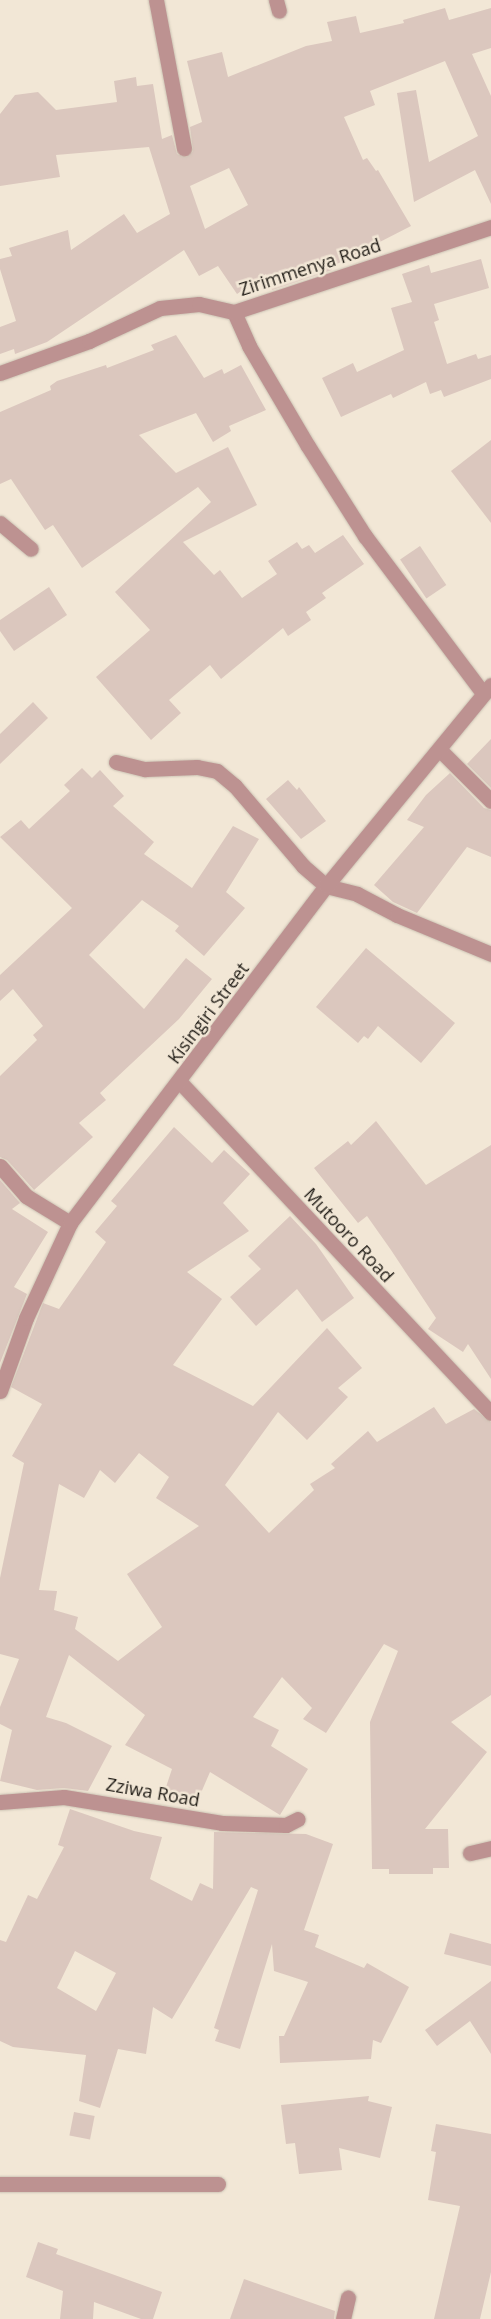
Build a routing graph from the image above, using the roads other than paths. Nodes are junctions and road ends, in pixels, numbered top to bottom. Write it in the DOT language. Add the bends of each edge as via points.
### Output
graph roads {
  1 [pos="156,0"];
  2 [pos="184,148"];
  3 [pos="491,226"];
  4 [pos="234,312"];
  5 [pos="0,373"];
  6 [pos="0,523"];
  7 [pos="31,549"];
  8 [pos="487,689"];
  9 [pos="440,750"];
  10 [pos="116,762"];
  11 [pos="491,801"];
  12 [pos="326,886"];
  13 [pos="491,954"];
  14 [pos="180,1082"];
  15 [pos="0,1166"];
  16 [pos="70,1223"];
  17 [pos="0,1391"];
  18 [pos="491,1413"];
  19 [pos="0,1802"];
  20 [pos="298,1819"];
  21 [pos="491,1848"];
  22 [pos="470,1854"];
  23 [pos="0,2184"];
  24 [pos="218,2184"];
  25 [pos="348,2298"];
  26 [pos="343,2319"];
  1 -- 2 [label="street"];
  3 -- 4 [label="street, Zirimmenya Road"];
  4 -- 5 [label="street, Zirimmenya Road" via="199,304 172,304 89,341"];
  4 -- 8 [label="street" via="249,346 365,536"];
  6 -- 7 [label="street"];
  8 -- 9 [label="street, Kisingiri Street"];
  9 -- 11 [label="street"];
  9 -- 12 [label="street, Kisingiri Street"];
  10 -- 12 [label="street" via="145,769 217,771 235,786 303,866"];
  12 -- 13 [label="street" via="357,894 397,915"];
  12 -- 14 [label="street, Kisingiri Street"];
  14 -- 16 [label="street, Kisingiri Street"];
  14 -- 18 [label="street, Mutooro Road"];
  15 -- 16 [label="street" via="26,1196"];
  16 -- 17 [label="street, Kisingiri Street" via="26,1318"];
  19 -- 20 [label="street, Zziwa Road" via="64,1798 222,1822 286,1825"];
  21 -- 22 [label="street"];
  23 -- 24 [label="street"];
  25 -- 26 [label="street"];
}
